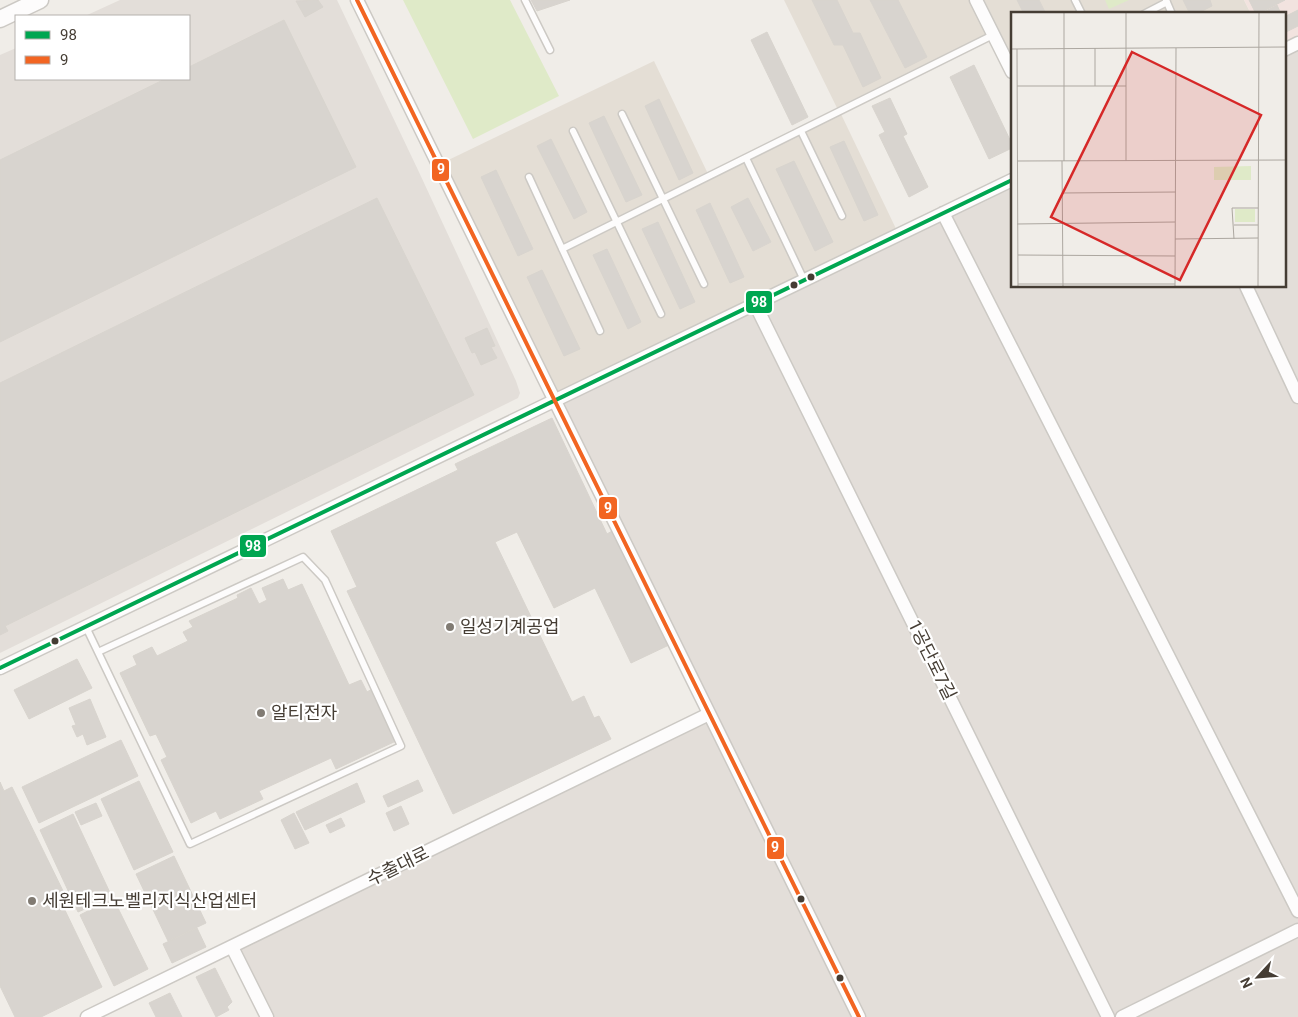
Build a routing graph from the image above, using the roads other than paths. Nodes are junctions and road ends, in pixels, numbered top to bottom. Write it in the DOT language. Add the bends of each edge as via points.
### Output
graph roads {
  1 [pos="40,0"];
  2 [pos="356,0"];
  3 [pos="525,0"];
  4 [pos="976,0"];
  5 [pos="1075,0"];
  6 [pos="1166,1"];
  7 [pos="1081,12"];
  8 [pos="1147,12"];
  9 [pos="0,19"];
  10 [pos="994,35"];
  11 [pos="1298,43"];
  12 [pos="1286,49"];
  13 [pos="550,50"];
  14 [pos="1011,70"];
  15 [pos="622,114"];
  16 [pos="573,131"];
  17 [pos="801,131"];
  18 [pos="746,158"];
  19 [pos="529,177"];
  20 [pos="1011,180"];
  21 [pos="663,199"];
  22 [pos="943,213"];
  23 [pos="842,216"];
  24 [pos="617,222"];
  25 [pos="562,249"];
  26 [pos="804,280"];
  27 [pos="704,284"];
  28 [pos="1247,288"];
  29 [pos="755,304"];
  30 [pos="661,314"];
  31 [pos="600,331"];
  32 [pos="1298,397"];
  33 [pos="554,401"];
  34 [pos="86,627"];
  35 [pos="98,652"];
  36 [pos="0,668"];
  37 [pos="709,714"];
  38 [pos="1298,911"];
  39 [pos="1298,930"];
  40 [pos="232,947"];
  41 [pos="87,1017"];
  42 [pos="267,1017"];
  43 [pos="859,1017"];
  44 [pos="1108,1017"];
  45 [pos="1122,1017"];
  1 -- 9 [label="street"];
  2 -- 33 [label="street"];
  3 -- 13 [label="lane"];
  4 -- 10 [label="street"];
  5 -- 7 [label="lane"];
  6 -- 8 [label="lane"];
  10 -- 14 [label="street"];
  10 -- 17 [label="lane"];
  11 -- 12 [label="street"];
  15 -- 21 [label="lane"];
  16 -- 24 [label="lane"];
  17 -- 18 [label="lane"];
  17 -- 23 [label="lane"];
  18 -- 21 [label="lane"];
  18 -- 26 [label="lane"];
  19 -- 25 [label="lane"];
  20 -- 22 [label="street"];
  21 -- 24 [label="lane"];
  21 -- 27 [label="lane"];
  22 -- 26 [label="street"];
  22 -- 38 [label="street"];
  24 -- 25 [label="lane"];
  24 -- 30 [label="lane"];
  25 -- 31 [label="lane"];
  26 -- 29 [label="street"];
  28 -- 32 [label="street"];
  29 -- 33 [label="street"];
  29 -- 44 [label="street, 1공단로7길"];
  33 -- 34 [label="street"];
  33 -- 37 [label="street"];
  34 -- 35 [label="lane"];
  34 -- 36 [label="street"];
  35 -- 35 [label="lane" via="190,844 401,746 325,580 303,557"];
  37 -- 40 [label="street, 수출대로"];
  37 -- 43 [label="street"];
  39 -- 45 [label="street"];
  40 -- 41 [label="street, 수출대로"];
  40 -- 42 [label="street"];
}
